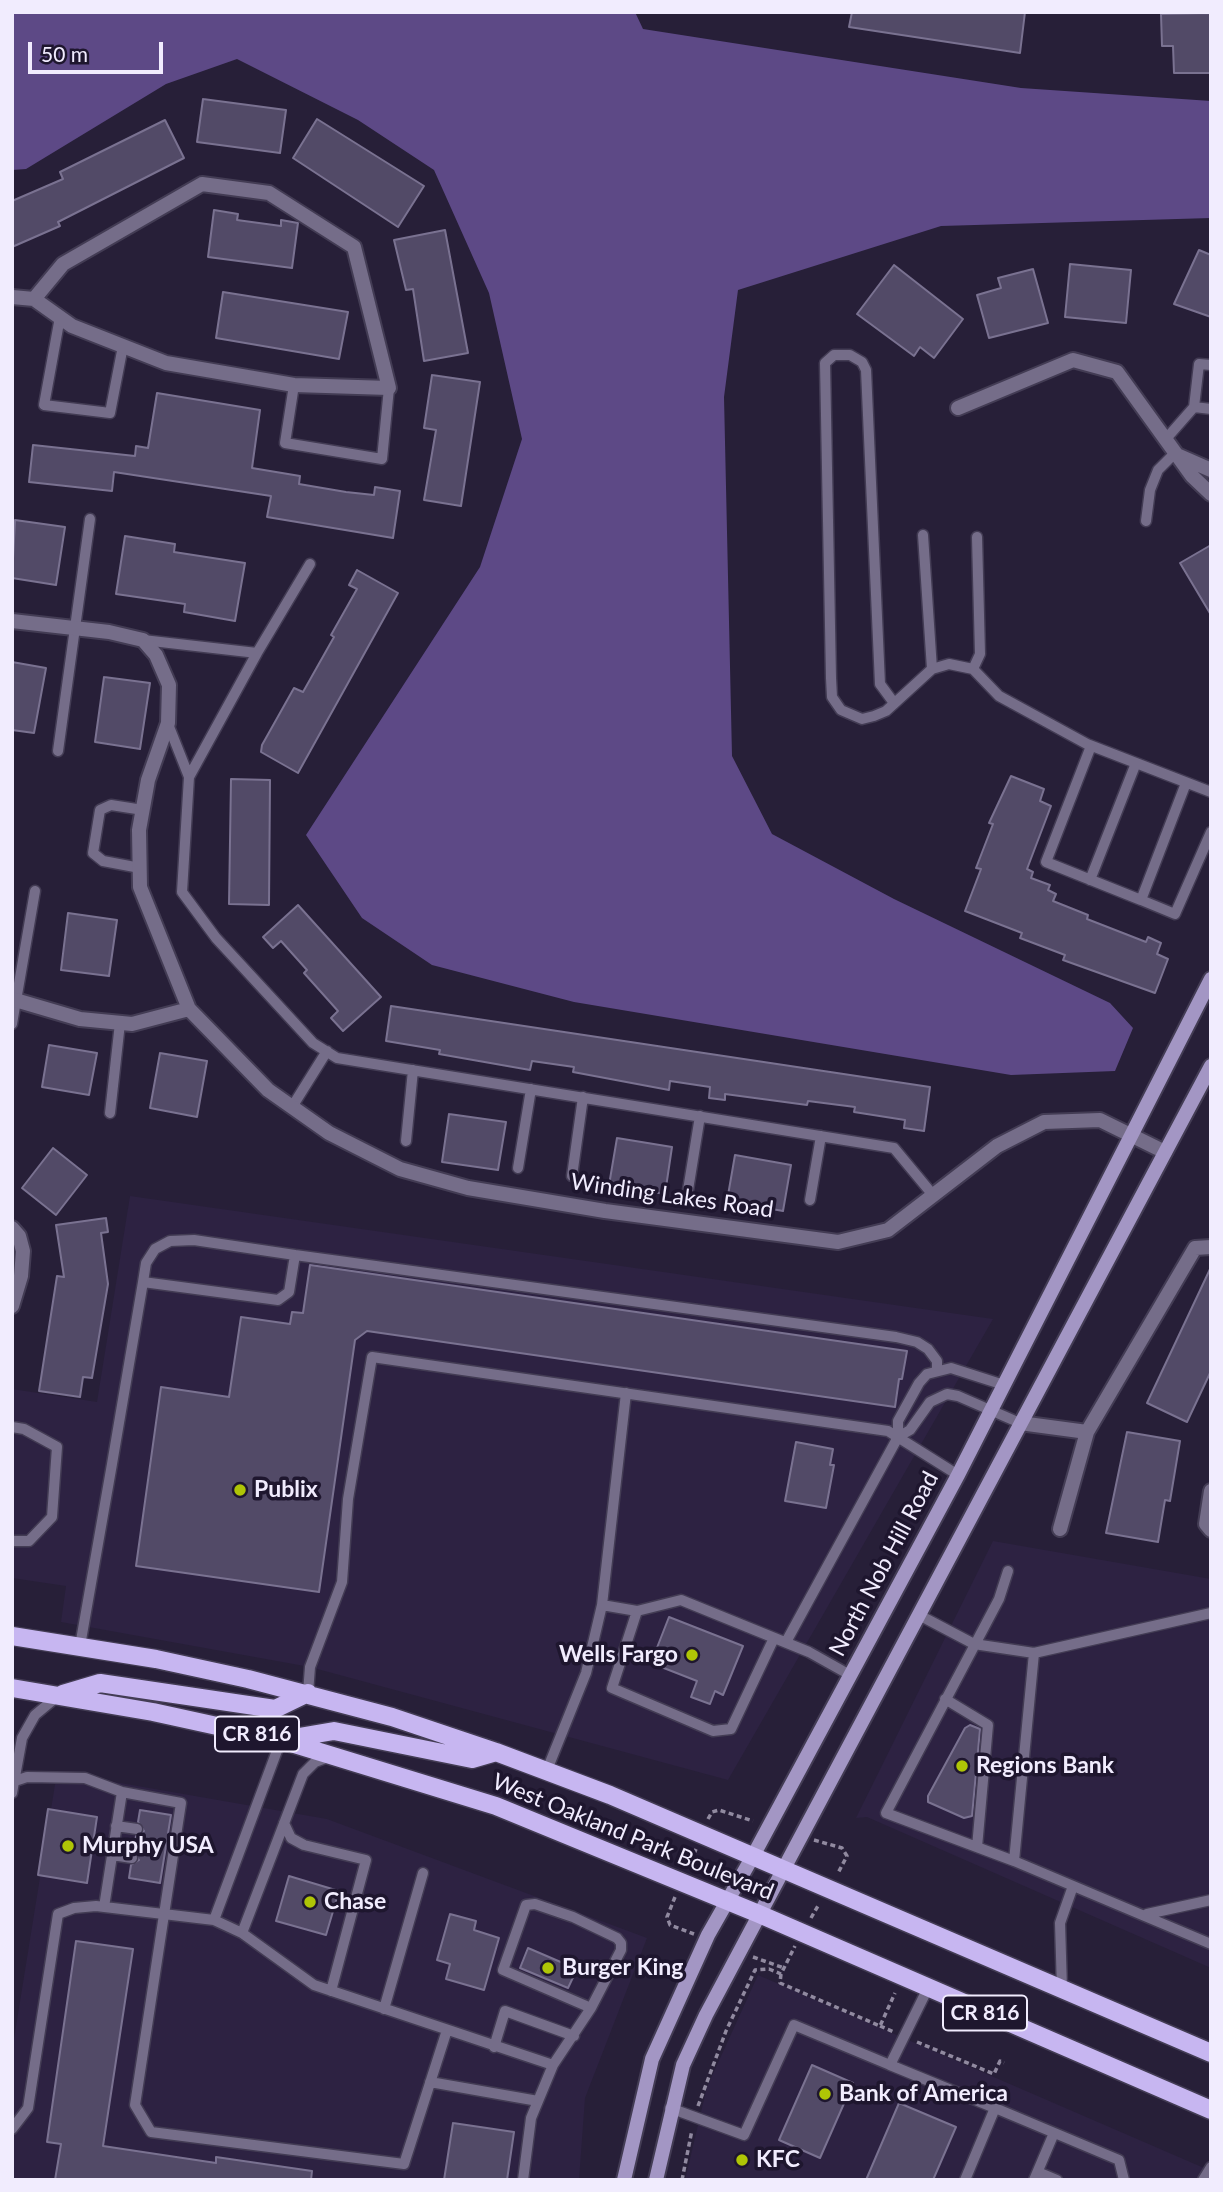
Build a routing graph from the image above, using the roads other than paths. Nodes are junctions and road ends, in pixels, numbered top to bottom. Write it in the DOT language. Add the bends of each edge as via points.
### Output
graph roads {
  1 [pos="12,297"];
  2 [pos="34,299"];
  3 [pos="60,317"];
  4 [pos="124,346"];
  5 [pos="1211,365"];
  6 [pos="294,385"];
  7 [pos="389,388"];
  8 [pos="1194,407"];
  9 [pos="958,408"];
  10 [pos="1211,409"];
  11 [pos="1165,440"];
  12 [pos="1175,453"];
  13 [pos="1211,470"];
  14 [pos="1211,494"];
  15 [pos="90,519"];
  16 [pos="1146,521"];
  17 [pos="923,536"];
  18 [pos="977,537"];
  19 [pos="310,564"];
  20 [pos="12,621"];
  21 [pos="75,628"];
  22 [pos="143,640"];
  23 [pos="257,653"];
  24 [pos="932,669"];
  25 [pos="973,669"];
  26 [pos="894,703"];
  27 [pos="168,723"];
  28 [pos="1091,746"];
  29 [pos="58,751"];
  30 [pos="1136,763"];
  31 [pos="189,777"];
  32 [pos="1186,783"];
  33 [pos="1211,792"];
  34 [pos="143,810"];
  35 [pos="1211,832"];
  36 [pos="140,868"];
  37 [pos="1090,880"];
  38 [pos="35,891"];
  39 [pos="1141,900"];
  40 [pos="1211,979"];
  41 [pos="14,1000"];
  42 [pos="189,1009"];
  43 [pos="120,1023"];
  44 [pos="12,1024"];
  45 [pos="327,1051"];
  46 [pos="1211,1066"];
  47 [pos="413,1070"];
  48 [pos="531,1089"];
  49 [pos="583,1097"];
  50 [pos="292,1107"];
  51 [pos="110,1113"];
  52 [pos="700,1116"];
  53 [pos="1129,1133"];
  54 [pos="821,1136"];
  55 [pos="406,1141"];
  56 [pos="1166,1152"];
  57 [pos="518,1168"];
  58 [pos="572,1175"];
  59 [pos="688,1190"];
  60 [pos="933,1195"];
  61 [pos="810,1200"];
  62 [pos="12,1228"];
  63 [pos="1211,1247"];
  64 [pos="295,1255"];
  65 [pos="143,1282"];
  66 [pos="12,1307"];
  67 [pos="937,1370"];
  68 [pos="1004,1385"];
  69 [pos="626,1393"];
  70 [pos="992,1410"];
  71 [pos="1020,1423"];
  72 [pos="12,1427"];
  73 [pos="1087,1432"];
  74 [pos="898,1437"];
  75 [pos="958,1475"];
  76 [pos="1211,1491"];
  77 [pos="1208,1527"];
  78 [pos="1060,1529"];
  79 [pos="12,1541"];
  80 [pos="1008,1572"];
  81 [pos="602,1605"];
  82 [pos="638,1611"];
  83 [pos="1211,1613"];
  84 [pos="919,1615"];
  85 [pos="12,1636"];
  86 [pos="774,1638"];
  87 [pos="786,1642"];
  88 [pos="974,1644"];
  89 [pos="80,1646"];
  90 [pos="1034,1653"];
  91 [pos="850,1675"];
  92 [pos="12,1688"];
  93 [pos="308,1693"];
  94 [pos="59,1695"];
  95 [pos="945,1699"];
  96 [pos="281,1740"];
  97 [pos="496,1752"];
  98 [pos="335,1754"];
  99 [pos="547,1770"];
  100 [pos="13,1786"];
  101 [pos="122,1792"];
  102 [pos="284,1823"];
  103 [pos="117,1826"];
  104 [pos="137,1829"];
  105 [pos="976,1847"];
  106 [pos="112,1856"];
  107 [pos="753,1856"];
  108 [pos="132,1858"];
  109 [pos="1014,1861"];
  110 [pos="783,1868"];
  111 [pos="423,1873"];
  112 [pos="1073,1886"];
  113 [pos="1211,1900"];
  114 [pos="728,1901"];
  115 [pos="104,1907"];
  116 [pos="165,1913"];
  117 [pos="759,1914"];
  118 [pos="1147,1915"];
  119 [pos="215,1920"];
  120 [pos="243,1933"];
  121 [pos="1211,1944"];
  122 [pos="928,1988"];
  123 [pos="1062,1989"];
  124 [pos="331,1991"];
  125 [pos="591,2008"];
  126 [pos="384,2009"];
  127 [pos="447,2030"];
  128 [pos="574,2036"];
  129 [pos="494,2047"];
  130 [pos="1211,2053"];
  131 [pos="553,2065"];
  132 [pos="890,2065"];
  133 [pos="430,2082"];
  134 [pos="538,2101"];
  135 [pos="670,2108"];
  136 [pos="995,2108"];
  137 [pos="1211,2110"];
  138 [pos="12,2129"];
  139 [pos="1054,2133"];
  140 [pos="1211,2167"];
  141 [pos="1036,2176"];
  142 [pos="523,2180"];
  143 [pos="624,2180"];
  144 [pos="656,2180"];
  145 [pos="965,2180"];
  146 [pos="1057,2180"];
  147 [pos="1124,2180"];
  148 [pos="1203,2180"];
  1 -- 2 [label="street"];
  2 -- 3 [label="street"];
  2 -- 7 [label="street" via="63,264 202,184 269,193 354,247"];
  3 -- 4 [label="street"];
  3 -- 4 [label="lane" via="44,405 110,413"];
  4 -- 6 [label="street" via="166,363"];
  5 -- 8 [label="lane" via="1199,364"];
  6 -- 7 [label="street"];
  6 -- 7 [label="lane" via="285,443 382,459"];
  8 -- 10 [label="lane"];
  8 -- 11 [label="lane"];
  9 -- 11 [label="street" via="1073,360 1117,372"];
  11 -- 12 [label="street"];
  12 -- 13 [label="street"];
  12 -- 14 [label="street"];
  12 -- 16 [label="lane" via="1158,470"];
  15 -- 21 [label="lane"];
  17 -- 24 [label="lane"];
  18 -- 25 [label="lane" via="980,654"];
  19 -- 23 [label="lane"];
  20 -- 21 [label="street"];
  21 -- 22 [label="street"];
  21 -- 29 [label="lane"];
  22 -- 23 [label="lane"];
  22 -- 27 [label="street, Winding Lakes Road" via="156,655 169,685"];
  23 -- 31 [label="lane"];
  24 -- 25 [label="lane" via="948,663"];
  24 -- 26 [label="lane"];
  25 -- 28 [label="lane" via="999,696"];
  26 -- 26 [label="lane" via="880,684 866,370 850,355 834,355 825,363 832,697 841,710 862,719 886,711"];
  27 -- 31 [label="lane"];
  27 -- 34 [label="street, Winding Lakes Road" via="148,779"];
  28 -- 30 [label="lane"];
  28 -- 37 [label="lane" via="1046,862"];
  30 -- 32 [label="lane"];
  30 -- 37 [label="lane"];
  31 -- 45 [label="lane" via="182,892 216,938 313,1043"];
  32 -- 33 [label="lane"];
  32 -- 39 [label="lane"];
  34 -- 36 [label="street, Winding Lakes Road"];
  34 -- 36 [label="lane" via="111,805 100,810 93,853 103,861"];
  35 -- 39 [label="lane" via="1175,914"];
  36 -- 42 [label="street, Winding Lakes Road" via="140,887"];
  37 -- 39 [label="lane"];
  38 -- 41 [label="lane"];
  40 -- 53 [label="main road, North Nob Hill Road"];
  41 -- 43 [label="street" via="80,1019"];
  41 -- 44 [label="lane"];
  42 -- 43 [label="street"];
  42 -- 50 [label="street, Winding Lakes Road" via="268,1090"];
  43 -- 51 [label="lane"];
  45 -- 47 [label="lane" via="337,1058"];
  45 -- 50 [label="lane"];
  46 -- 56 [label="main road"];
  47 -- 48 [label="lane"];
  47 -- 55 [label="lane"];
  48 -- 49 [label="lane"];
  48 -- 57 [label="lane"];
  49 -- 52 [label="lane"];
  49 -- 58 [label="lane"];
  50 -- 60 [label="street, Winding Lakes Road" via="329,1133 400,1169 468,1188 619,1213 838,1242 888,1230"];
  52 -- 54 [label="lane"];
  52 -- 59 [label="lane"];
  53 -- 56 [label="street, Winding Lakes Road"];
  53 -- 60 [label="street, Winding Lakes Road" via="1100,1120 1044,1122 997,1146"];
  53 -- 68 [label="main road, North Nob Hill Road"];
  54 -- 60 [label="lane" via="894,1147"];
  54 -- 61 [label="lane"];
  56 -- 71 [label="main road"];
  62 -- 66 [label="street" via="23,1251"];
  63 -- 73 [label="street" via="1195,1248"];
  64 -- 65 [label="lane" via="194,1240 170,1241 155,1249 146,1263"];
  64 -- 65 [label="lane" via="289,1292 278,1300"];
  64 -- 67 [label="lane" via="896,1338 928,1349 937,1361"];
  65 -- 89 [label="lane"];
  67 -- 68 [label="lane" via="951,1368"];
  67 -- 74 [label="lane" via="919,1383 898,1421"];
  68 -- 70 [label="main road, North Nob Hill Road"];
  69 -- 74 [label="lane" via="888,1431"];
  69 -- 81 [label="lane"];
  69 -- 93 [label="lane" via="372,1357 348,1499 341,1581 310,1667"];
  70 -- 71 [label="lane"];
  70 -- 74 [label="lane" via="947,1394 930,1402 910,1430"];
  70 -- 75 [label="main road, North Nob Hill Road"];
  71 -- 73 [label="street"];
  71 -- 84 [label="main road"];
  72 -- 79 [label="lane" via="57,1447 52,1517 29,1541"];
  73 -- 78 [label="street"];
  74 -- 75 [label="lane"];
  74 -- 87 [label="lane"];
  75 -- 91 [label="main road, North Nob Hill Road"];
  76 -- 77 [label="street"];
  80 -- 88 [label="lane"];
  81 -- 82 [label="lane"];
  81 -- 99 [label="lane" via="586,1673"];
  82 -- 86 [label="lane" via="681,1600"];
  82 -- 86 [label="lane" via="612,1688 713,1731 731,1729"];
  83 -- 90 [label="lane"];
  84 -- 88 [label="lane"];
  84 -- 110 [label="main road"];
  85 -- 89 [label="main road, West Oakland Park Boulevard / CR 816"];
  86 -- 87 [label="lane"];
  87 -- 91 [label="lane"];
  88 -- 90 [label="lane"];
  88 -- 95 [label="lane"];
  89 -- 93 [label="main road, West Oakland Park Boulevard / CR 816"];
  90 -- 109 [label="lane"];
  91 -- 107 [label="main road, North Nob Hill Road"];
  92 -- 94 [label="main road, West Oakland Park Boulevard / CR 816"];
  93 -- 94 [label="main road" via="275,1709 100,1683"];
  93 -- 97 [label="main road, West Oakland Park Boulevard / CR 816"];
  94 -- 96 [label="main road, West Oakland Park Boulevard / CR 816"];
  94 -- 100 [label="lane" via="35,1715 22,1738"];
  95 -- 105 [label="lane" via="988,1725"];
  95 -- 105 [label="lane" via="886,1813"];
  96 -- 97 [label="main road" via="334,1731 472,1759"];
  96 -- 98 [label="main road, West Oakland Park Boulevard / CR 816"];
  96 -- 119 [label="lane"];
  97 -- 99 [label="main road, West Oakland Park Boulevard / CR 816"];
  98 -- 102 [label="lane" via="315,1762 303,1774"];
  98 -- 114 [label="main road, West Oakland Park Boulevard / CR 816" via="496,1806"];
  99 -- 107 [label="main road, West Oakland Park Boulevard / CR 816"];
  100 -- 101 [label="lane" via="27,1777 85,1778"];
  101 -- 103 [label="lane"];
  101 -- 116 [label="lane" via="181,1803 172,1835"];
  102 -- 120 [label="lane"];
  102 -- 124 [label="lane" via="291,1838 304,1845 366,1860"];
  103 -- 104 [label="lane"];
  103 -- 106 [label="lane"];
  105 -- 109 [label="lane"];
  106 -- 108 [label="lane"];
  106 -- 115 [label="lane"];
  107 -- 110 [label="main road, West Oakland Park Boulevard / CR 816"];
  107 -- 114 [label="main road, North Nob Hill Road"];
  109 -- 112 [label="lane"];
  110 -- 117 [label="main road"];
  110 -- 123 [label="main road, West Oakland Park Boulevard / CR 816"];
  111 -- 126 [label="lane"];
  112 -- 118 [label="lane"];
  112 -- 123 [label="lane" via="1060,1923"];
  113 -- 118 [label="lane"];
  114 -- 117 [label="main road, West Oakland Park Boulevard / CR 816"];
  114 -- 143 [label="main road, North Nob Hill Road" via="652,2059"];
  115 -- 116 [label="lane"];
  115 -- 138 [label="lane" via="74,1908 58,1914 28,2108"];
  116 -- 119 [label="lane"];
  116 -- 133 [label="lane" via="135,2105 151,2132 404,2164"];
  117 -- 122 [label="main road, West Oakland Park Boulevard / CR 816"];
  117 -- 135 [label="main road" via="683,2065"];
  118 -- 121 [label="lane"];
  119 -- 120 [label="lane"];
  120 -- 124 [label="lane" via="314,1985"];
  122 -- 132 [label="lane"];
  122 -- 137 [label="main road, West Oakland Park Boulevard / CR 816"];
  123 -- 130 [label="main road, West Oakland Park Boulevard / CR 816"];
  124 -- 126 [label="lane"];
  125 -- 125 [label="lane" via="621,1943 573,1917 535,1903 526,1905 503,1970"];
  125 -- 128 [label="lane"];
  126 -- 127 [label="lane"];
  127 -- 129 [label="lane"];
  127 -- 133 [label="lane"];
  128 -- 129 [label="lane" via="505,2011"];
  128 -- 131 [label="lane"];
  129 -- 131 [label="lane"];
  131 -- 134 [label="lane"];
  132 -- 135 [label="lane" via="794,2025 744,2135"];
  132 -- 136 [label="lane"];
  133 -- 134 [label="lane"];
  134 -- 142 [label="lane" via="531,2118"];
  135 -- 144 [label="main road"];
  136 -- 139 [label="lane"];
  136 -- 145 [label="lane"];
  139 -- 141 [label="lane"];
  139 -- 147 [label="lane" via="1119,2161"];
  140 -- 148 [label="lane"];
  141 -- 146 [label="lane"];
}
